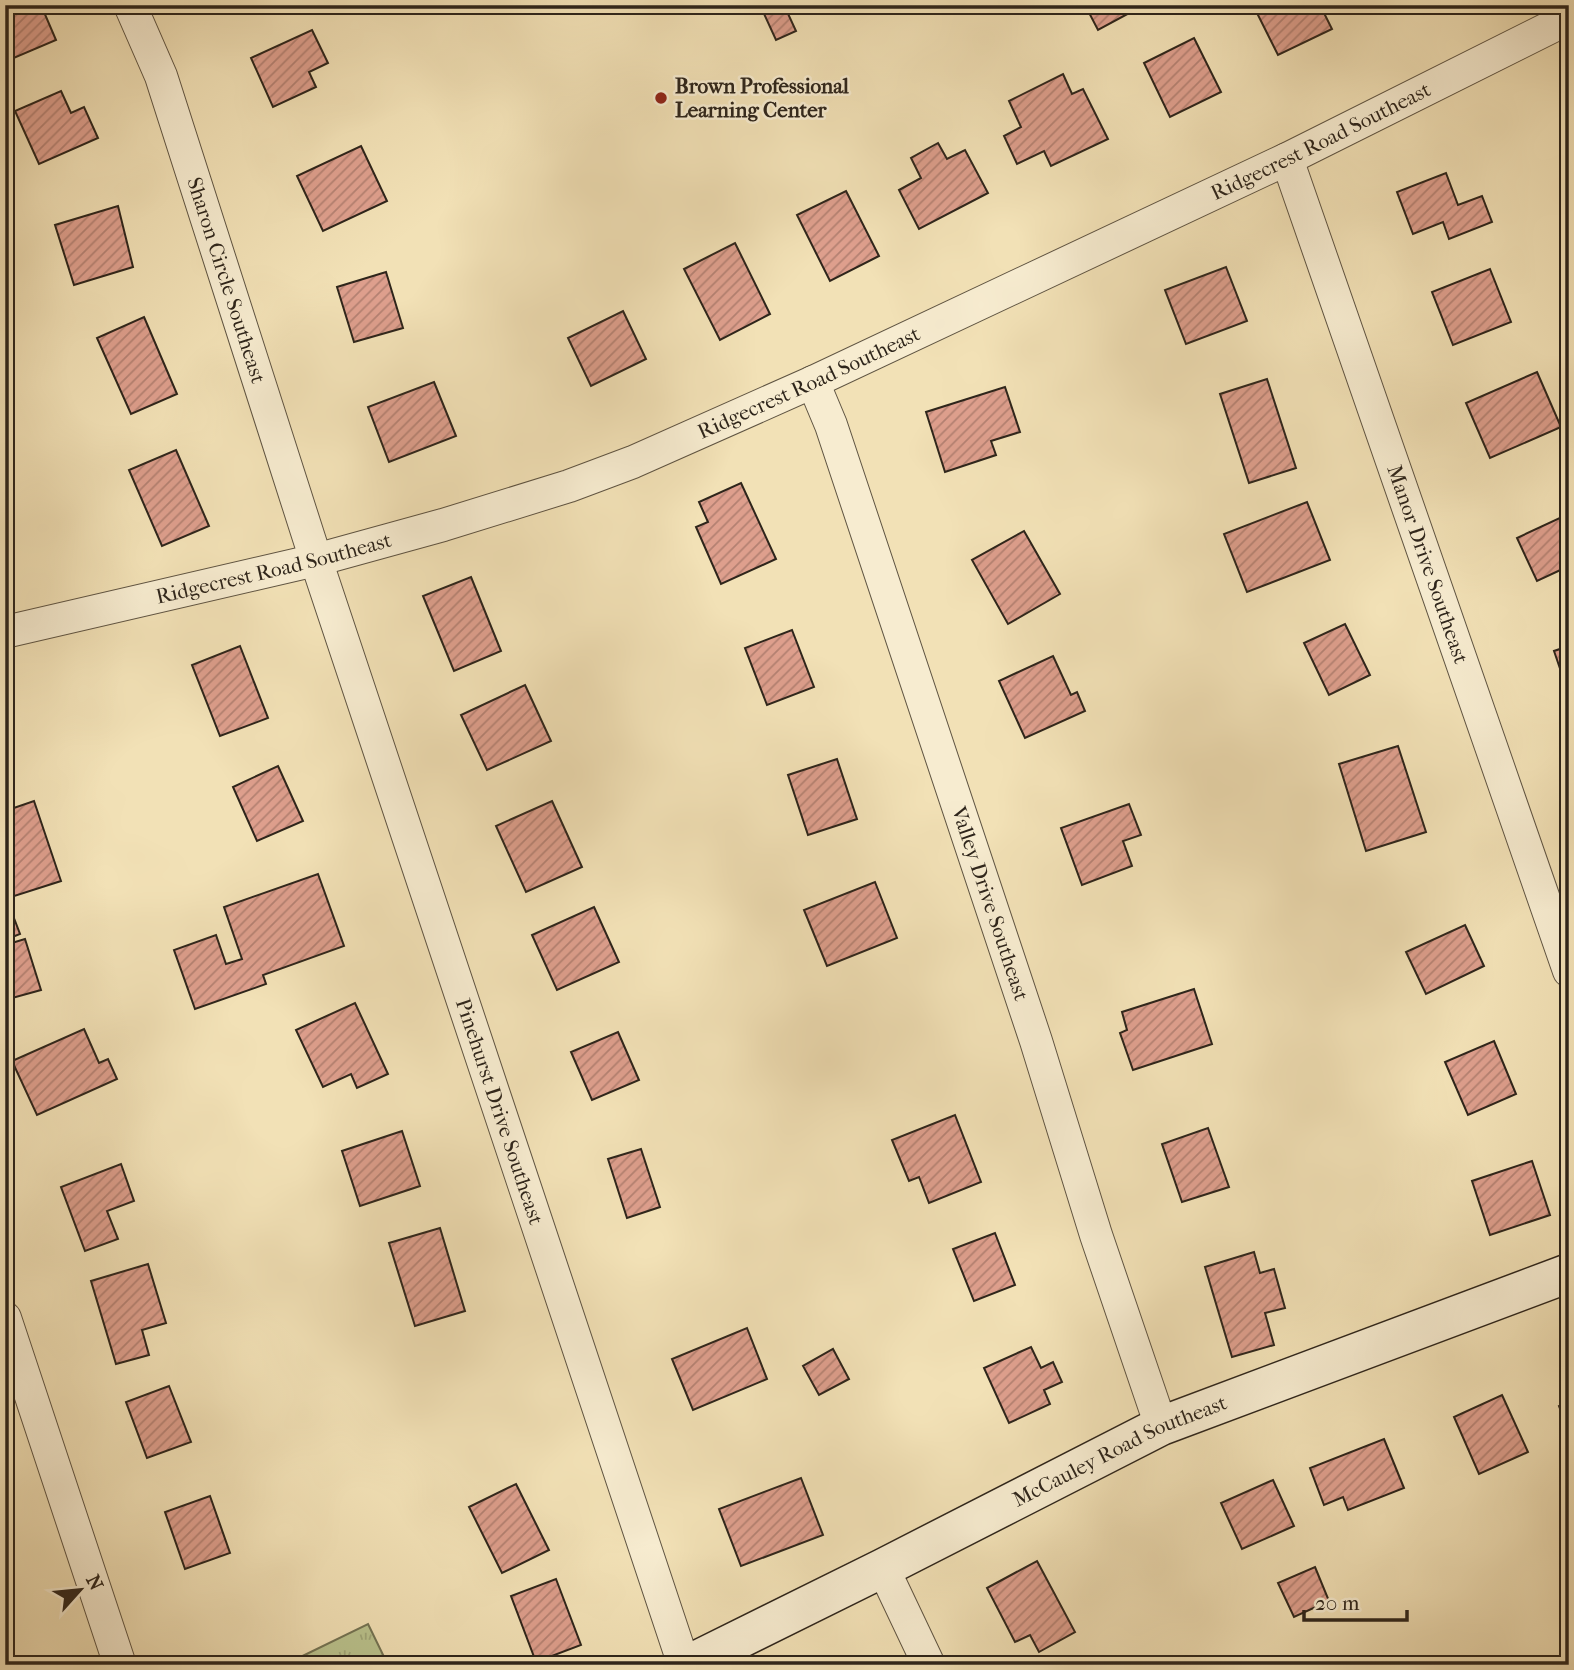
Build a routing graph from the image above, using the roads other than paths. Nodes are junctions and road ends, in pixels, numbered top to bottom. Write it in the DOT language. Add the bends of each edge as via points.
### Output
graph roads {
  1 [pos="130,5"];
  2 [pos="1569,18"];
  3 [pos="1287,159"];
  4 [pos="813,382"];
  5 [pos="316,560"];
  6 [pos="5,632"];
  7 [pos="1569,971"];
  8 [pos="1569,1273"];
  9 [pos="5,1318"];
  10 [pos="1161,1426"];
  11 [pos="883,1568"];
  12 [pos="120,1665"];
  13 [pos="685,1665"];
  14 [pos="929,1665"];
  1 -- 5 [label="street, Sharon Circle Southeast" via="161,76"];
  2 -- 3 [label="street, Ridgecrest Road Southeast"];
  3 -- 4 [label="street, Ridgecrest Road Southeast"];
  3 -- 7 [label="street, Manor Drive Southeast"];
  4 -- 5 [label="street, Ridgecrest Road Southeast" via="679,443 569,486"];
  4 -- 10 [label="street, Valley Drive Southeast"];
  5 -- 6 [label="street, Ridgecrest Road Southeast"];
  5 -- 13 [label="street, Pinehurst Drive Southeast"];
  8 -- 10 [label="street, McCauley Road Southeast"];
  9 -- 12 [label="street"];
  10 -- 11 [label="street, McCauley Road Southeast"];
  11 -- 13 [label="street, McCauley Road Southeast"];
  11 -- 14 [label="street"];
}
